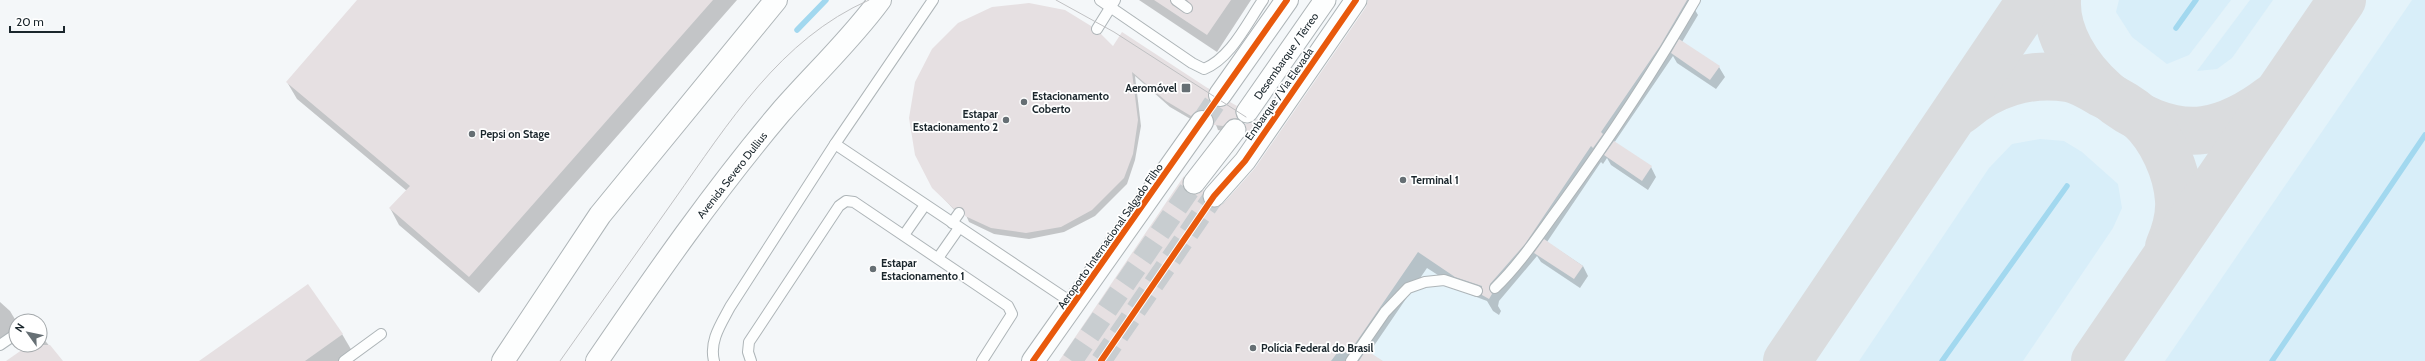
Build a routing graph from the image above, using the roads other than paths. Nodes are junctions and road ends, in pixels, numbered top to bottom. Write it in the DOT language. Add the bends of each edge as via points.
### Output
graph roads {
  1 [pos="776,0"];
  2 [pos="880,0"];
  3 [pos="933,0"];
  4 [pos="1100,0"];
  5 [pos="1176,0"];
  6 [pos="1262,0"];
  7 [pos="1287,0"];
  8 [pos="1325,0"];
  9 [pos="1356,0"];
  10 [pos="1695,0"];
  11 [pos="1113,4"];
  12 [pos="1187,8"];
  13 [pos="1097,29"];
  14 [pos="1220,95"];
  15 [pos="1247,112"];
  16 [pos="1202,122"];
  17 [pos="1235,130"];
  18 [pos="834,144"];
  19 [pos="1194,183"];
  20 [pos="1214,196"];
  21 [pos="925,205"];
  22 [pos="959,213"];
  23 [pos="956,225"];
  24 [pos="904,235"];
  25 [pos="938,258"];
  26 [pos="1495,288"];
  27 [pos="1477,291"];
  28 [pos="1074,304"];
  29 [pos="381,334"];
  30 [pos="344,361"];
  31 [pos="503,361"];
  32 [pos="597,361"];
  33 [pos="714,361"];
  34 [pos="751,361"];
  35 [pos="982,361"];
  36 [pos="1033,361"];
  37 [pos="1350,361"];
  1 -- 31 [label="main road" via="600,215"];
  2 -- 32 [label="main road, Avenida Severo Dullius" via="866,19 775,119 672,251"];
  3 -- 18 [label="lane"];
  4 -- 11 [label="lane"];
  5 -- 12 [label="lane"];
  6 -- 11 [label="lane" via="1229,49 1215,64 1204,69 1192,63"];
  7 -- 14 [label="main road"];
  8 -- 15 [label="street, Desembarque / Térreo"];
  9 -- 20 [label="street, Embarque / Via Elevada" via="1245,161"];
  10 -- 26 [label="lane" via="1657,67 1576,184 1511,272"];
  11 -- 13 [label="lane"];
  16 -- 28 [label="main road, Aeroporto Internacional Salgado Filho"];
  17 -- 19 [label="street"];
  18 -- 21 [label="lane"];
  18 -- 33 [label="lane" via="716,332 712,354"];
  21 -- 23 [label="lane"];
  21 -- 24 [label="lane"];
  22 -- 23 [label="lane"];
  23 -- 25 [label="lane"];
  23 -- 28 [label="lane"];
  24 -- 25 [label="lane"];
  24 -- 34 [label="lane" via="854,202 846,201 839,206 749,342 748,352"];
  25 -- 35 [label="lane" via="1008,306 1012,314"];
  27 -- 37 [label="lane" via="1444,280 1425,282 1408,288 1385,312"];
  28 -- 36 [label="main road, Aeroporto Internacional Salgado Filho"];
  29 -- 30 [label="lane"];
}
